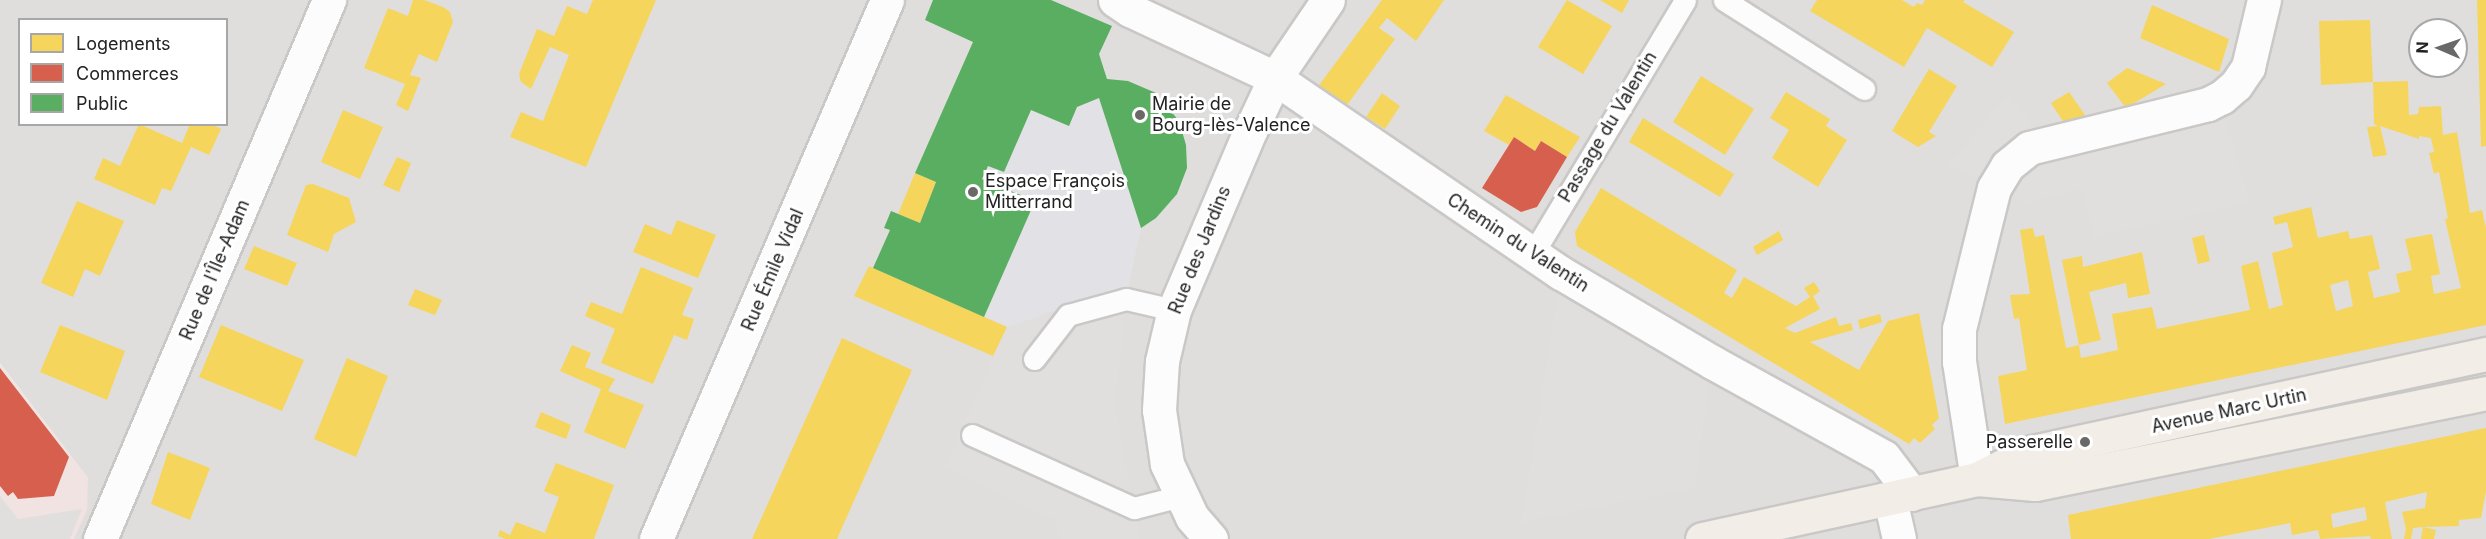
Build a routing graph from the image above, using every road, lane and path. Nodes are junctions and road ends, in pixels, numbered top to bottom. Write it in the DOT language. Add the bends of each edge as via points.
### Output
graph roads {
  1 [pos="329,0"];
  2 [pos="887,0"];
  3 [pos="1116,0"];
  4 [pos="1328,0"];
  5 [pos="1685,0"];
  6 [pos="1724,0"];
  7 [pos="2264,0"];
  8 [pos="1275,78"];
  9 [pos="1864,88"];
  10 [pos="1532,255"];
  11 [pos="1174,310"];
  12 [pos="2486,354"];
  13 [pos="1034,359"];
  14 [pos="2486,393"];
  15 [pos="972,435"];
  16 [pos="1977,479"];
  17 [pos="1901,496"];
  18 [pos="1194,523"];
  19 [pos="100,539"];
  20 [pos="656,539"];
  21 [pos="1702,539"];
  22 [pos="1899,539"];
  1 -- 19 [label="street, Rue de l'Île-Adam"];
  2 -- 20 [label="street, Rue Émile Vidal"];
  3 -- 8 [label="street, Chemin du Valentin"];
  4 -- 8 [label="street, Rue des Jardins"];
  5 -- 10 [label="lane, Passage du Valentin"];
  6 -- 9 [label="lane"];
  7 -- 16 [label="street" via="2248,67 2222,97 2208,104 2029,148 2002,173 1994,188 1959,329 1959,362"];
  8 -- 10 [label="street, Chemin du Valentin"];
  8 -- 11 [label="street, Rue des Jardins"];
  10 -- 17 [label="street, Chemin du Valentin" via="1712,363 1884,457"];
  11 -- 13 [label="lane" via="1126,299 1068,315"];
  11 -- 18 [label="street, Rue des Jardins" via="1162,362 1159,410 1167,464"];
  12 -- 16 [label="main road, Avenue Marc Urtin" via="2028,453"];
  14 -- 16 [label="main road, Avenue Marc Urtin" via="2035,484"];
  15 -- 18 [label="lane" via="1134,508"];
  16 -- 17 [label="main road, Avenue Marc Urtin"];
  17 -- 21 [label="main road, Avenue Marc Urtin"];
  17 -- 22 [label="street"];
}
